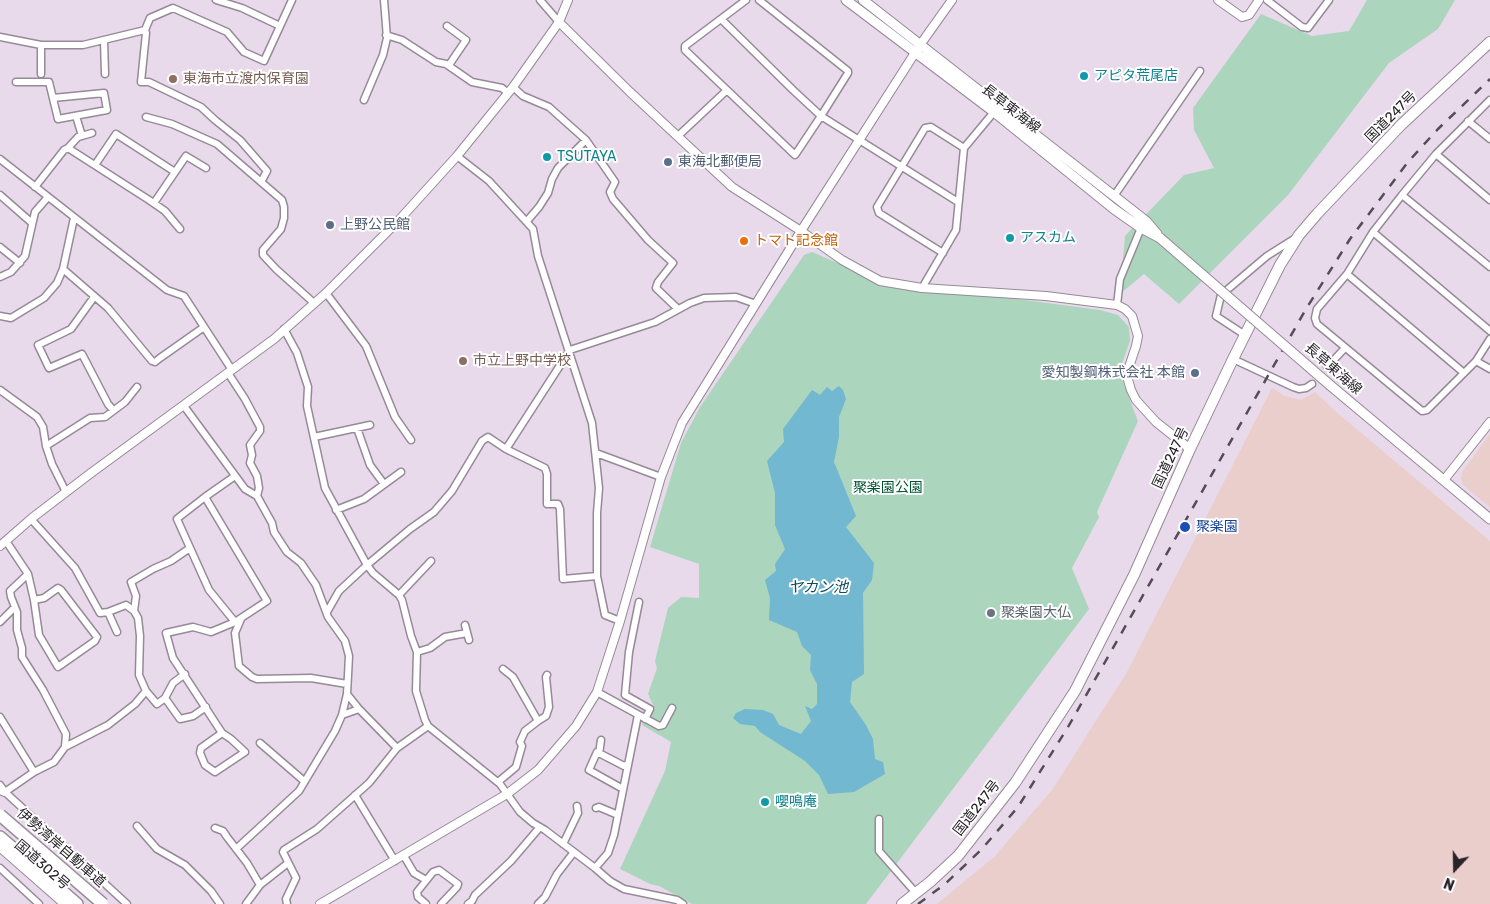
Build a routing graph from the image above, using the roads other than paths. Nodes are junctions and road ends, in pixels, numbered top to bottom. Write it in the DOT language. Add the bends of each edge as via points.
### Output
graph roads {
  1 [pos="216,0"];
  2 [pos="292,0"];
  3 [pos="384,0"];
  4 [pos="540,0"];
  5 [pos="568,0"];
  6 [pos="746,0"];
  7 [pos="759,0"];
  8 [pos="846,0"];
  9 [pos="863,0"];
  10 [pos="952,0"];
  11 [pos="1218,0"];
  12 [pos="1259,0"];
  13 [pos="1267,0"];
  14 [pos="1329,0"];
  15 [pos="720,19"];
  16 [pos="559,22"];
  17 [pos="280,26"];
  18 [pos="447,26"];
  19 [pos="145,30"];
  20 [pos="386,35"];
  21 [pos="0,37"];
  22 [pos="104,40"];
  23 [pos="1490,42"];
  24 [pos="41,44"];
  25 [pos="918,49"];
  26 [pos="449,66"];
  27 [pos="1200,71"];
  28 [pos="41,74"];
  29 [pos="105,74"];
  30 [pos="16,82"];
  31 [pos="510,90"];
  32 [pos="726,91"];
  33 [pos="53,98"];
  34 [pos="364,100"];
  35 [pos="1490,100"];
  36 [pos="994,112"];
  37 [pos="76,116"];
  38 [pos="821,116"];
  39 [pos="146,117"];
  40 [pos="1468,121"];
  41 [pos="92,133"];
  42 [pos="82,136"];
  43 [pos="678,136"];
  44 [pos="861,139"];
  45 [pos="1490,139"];
  46 [pos="586,140"];
  47 [pos="964,148"];
  48 [pos="67,149"];
  49 [pos="1436,154"];
  50 [pos="458,156"];
  51 [pos="0,159"];
  52 [pos="95,165"];
  53 [pos="902,166"];
  54 [pos="206,168"];
  55 [pos="175,172"];
  56 [pos="261,182"];
  57 [pos="35,187"];
  58 [pos="1402,194"];
  59 [pos="0,196"];
  60 [pos="1114,196"];
  61 [pos="48,197"];
  62 [pos="1490,200"];
  63 [pos="958,202"];
  64 [pos="154,203"];
  65 [pos="74,218"];
  66 [pos="527,221"];
  67 [pos="32,223"];
  68 [pos="1141,228"];
  69 [pos="180,229"];
  70 [pos="801,231"];
  71 [pos="1373,232"];
  72 [pos="1299,235"];
  73 [pos="1160,238"];
  74 [pos="0,247"];
  75 [pos="943,253"];
  76 [pos="20,263"];
  77 [pos="1490,268"];
  78 [pos="63,269"];
  79 [pos="1347,274"];
  80 [pos="0,277"];
  81 [pos="922,288"];
  82 [pos="326,293"];
  83 [pos="94,297"];
  84 [pos="314,303"];
  85 [pos="756,304"];
  86 [pos="1117,305"];
  87 [pos="678,309"];
  88 [pos="0,316"];
  89 [pos="204,327"];
  90 [pos="284,329"];
  91 [pos="1490,331"];
  92 [pos="1246,335"];
  93 [pos="1490,339"];
  94 [pos="1345,348"];
  95 [pos="570,350"];
  96 [pos="1233,359"];
  97 [pos="1476,361"];
  98 [pos="1327,367"];
  99 [pos="1490,368"];
  100 [pos="230,372"];
  101 [pos="1464,373"];
  102 [pos="1312,384"];
  103 [pos="138,386"];
  104 [pos="0,390"];
  105 [pos="184,406"];
  106 [pos="113,410"];
  107 [pos="1490,422"];
  108 [pos="370,425"];
  109 [pos="357,428"];
  110 [pos="314,437"];
  111 [pos="410,440"];
  112 [pos="46,446"];
  113 [pos="1190,449"];
  114 [pos="506,450"];
  115 [pos="596,453"];
  116 [pos="401,472"];
  117 [pos="235,476"];
  118 [pos="661,477"];
  119 [pos="1444,480"];
  120 [pos="384,484"];
  121 [pos="66,492"];
  122 [pos="257,496"];
  123 [pos="205,497"];
  124 [pos="336,510"];
  125 [pos="31,519"];
  126 [pos="1490,519"];
  127 [pos="3,543"];
  128 [pos="190,548"];
  129 [pos="431,561"];
  130 [pos="367,565"];
  131 [pos="28,574"];
  132 [pos="597,576"];
  133 [pos="399,595"];
  134 [pos="34,600"];
  135 [pos="639,602"];
  136 [pos="15,607"];
  137 [pos="134,611"];
  138 [pos="108,612"];
  139 [pos="327,612"];
  140 [pos="238,620"];
  141 [pos="620,621"];
  142 [pos="0,622"];
  143 [pos="465,625"];
  144 [pos="117,632"];
  145 [pos="467,633"];
  146 [pos="468,640"];
  147 [pos="417,652"];
  148 [pos="503,669"];
  149 [pos="185,674"];
  150 [pos="547,675"];
  151 [pos="347,684"];
  152 [pos="146,691"];
  153 [pos="597,692"];
  154 [pos="347,694"];
  155 [pos="165,698"];
  156 [pos="206,707"];
  157 [pos="672,708"];
  158 [pos="359,709"];
  159 [pos="342,715"];
  160 [pos="638,715"];
  161 [pos="0,717"];
  162 [pos="645,719"];
  163 [pos="538,721"];
  164 [pos="428,726"];
  165 [pos="222,733"];
  166 [pos="601,740"];
  167 [pos="260,743"];
  168 [pos="65,747"];
  169 [pos="397,748"];
  170 [pos="599,754"];
  171 [pos="628,764"];
  172 [pos="34,772"];
  173 [pos="304,782"];
  174 [pos="498,782"];
  175 [pos="2,789"];
  176 [pos="623,790"];
  177 [pos="507,794"];
  178 [pos="355,795"];
  179 [pos="577,806"];
  180 [pos="596,808"];
  181 [pos="0,815"];
  182 [pos="618,815"];
  183 [pos="879,818"];
  184 [pos="137,826"];
  185 [pos="540,827"];
  186 [pos="215,828"];
  187 [pos="0,837"];
  188 [pos="563,844"];
  189 [pos="0,846"];
  190 [pos="236,849"];
  191 [pos="574,852"];
  192 [pos="404,856"];
  193 [pos="394,861"];
  194 [pos="288,864"];
  195 [pos="0,868"];
  196 [pos="595,868"];
  197 [pos="426,880"];
  198 [pos="260,885"];
  199 [pos="916,893"];
  200 [pos="323,903"];
  201 [pos="39,904"];
  202 [pos="66,904"];
  203 [pos="77,904"];
  204 [pos="98,904"];
  205 [pos="102,904"];
  206 [pos="127,904"];
  207 [pos="220,904"];
  208 [pos="246,904"];
  209 [pos="287,904"];
  210 [pos="426,904"];
  211 [pos="441,904"];
  212 [pos="468,904"];
  213 [pos="538,904"];
  214 [pos="683,904"];
  215 [pos="902,904"];
  1 -- 17 [label="street"];
  2 -- 17 [label="street"];
  3 -- 20 [label="street"];
  4 -- 16 [label="street"];
  5 -- 16 [label="street"];
  6 -- 15 [label="street"];
  7 -- 38 [label="street" via="848,70"];
  8 -- 25 [label="main road, 長草東海線"];
  9 -- 25 [label="main road, 長草東海線"];
  10 -- 25 [label="street"];
  11 -- 12 [label="street" via="1242,17 1249,14"];
  13 -- 14 [label="street" via="1302,27 1308,28"];
  15 -- 32 [label="street" via="685,46 685,50"];
  15 -- 38 [label="street"];
  16 -- 31 [label="street"];
  16 -- 43 [label="street"];
  17 -- 19 [label="street" via="264,61 244,52 227,32 173,8 150,18"];
  18 -- 26 [label="street" via="466,40"];
  19 -- 22 [label="street"];
  19 -- 56 [label="street" via="141,82 149,82 201,107 240,140 268,172"];
  20 -- 26 [label="street" via="402,40 436,62"];
  20 -- 34 [label="street" via="384,54"];
  21 -- 24 [label="street"];
  22 -- 24 [label="street" via="83,45"];
  22 -- 29 [label="street"];
  23 -- 72 [label="highway, 国道247号" via="1402,125"];
  24 -- 28 [label="street"];
  25 -- 36 [label="main road, 長草東海線"];
  25 -- 44 [label="street"];
  25 -- 60 [label="main road, 長草東海線"];
  26 -- 31 [label="street" via="472,82"];
  27 -- 60 [label="street"];
  30 -- 33 [label="street" via="50,82"];
  31 -- 46 [label="street" via="549,107"];
  31 -- 50 [label="street"];
  32 -- 38 [label="street" via="795,155"];
  32 -- 43 [label="street"];
  33 -- 37 [label="street" via="58,120"];
  33 -- 37 [label="street" via="104,93 107,110"];
  35 -- 40 [label="street"];
  36 -- 47 [label="street"];
  36 -- 68 [label="main road, 長草東海線"];
  37 -- 42 [label="street"];
  38 -- 44 [label="street"];
  39 -- 56 [label="street" via="172,124 217,144"];
  40 -- 45 [label="street"];
  40 -- 49 [label="street"];
  41 -- 42 [label="street"];
  42 -- 48 [label="street"];
  43 -- 70 [label="street" via="732,187"];
  44 -- 53 [label="street"];
  44 -- 70 [label="street"];
  46 -- 66 [label="street" via="558,168 548,193"];
  46 -- 87 [label="street" via="615,182 610,192 613,199 672,263 656,288"];
  47 -- 53 [label="street" via="931,127 925,128"];
  47 -- 63 [label="street"];
  48 -- 52 [label="street"];
  48 -- 57 [label="street"];
  49 -- 58 [label="street"];
  49 -- 62 [label="street"];
  50 -- 66 [label="street" via="489,181"];
  50 -- 82 [label="street"];
  51 -- 57 [label="street"];
  52 -- 55 [label="street" via="116,134"];
  52 -- 64 [label="street"];
  53 -- 63 [label="street"];
  53 -- 75 [label="street" via="877,207 879,213"];
  54 -- 55 [label="street" via="186,156"];
  55 -- 64 [label="street"];
  56 -- 84 [label="street" via="282,200 284,213 280,229 263,255"];
  57 -- 61 [label="street"];
  58 -- 71 [label="street"];
  58 -- 77 [label="street"];
  59 -- 67 [label="street"];
  60 -- 73 [label="main road, 長草東海線" via="1146,221"];
  61 -- 65 [label="street"];
  61 -- 67 [label="street" via="35,212"];
  63 -- 75 [label="street" via="956,230"];
  64 -- 69 [label="street"];
  65 -- 78 [label="street"];
  65 -- 89 [label="street" via="167,290 184,296"];
  66 -- 95 [label="street" via="533,229 538,256"];
  67 -- 76 [label="street" via="26,256"];
  68 -- 73 [label="main road, 長草東海線"];
  68 -- 86 [label="street" via="1120,279"];
  70 -- 81 [label="street" via="842,260 880,281"];
  70 -- 85 [label="street"];
  71 -- 79 [label="street"];
  71 -- 91 [label="street"];
  72 -- 92 [label="highway, 国道247号"];
  72 -- 92 [label="street" via="1267,256 1221,295 1216,316"];
  73 -- 119 [label="main road, 長草東海線, bridge"];
  74 -- 76 [label="street"];
  75 -- 81 [label="street"];
  76 -- 80 [label="street"];
  78 -- 83 [label="street"];
  78 -- 88 [label="street" via="57,283 44,298 11,318"];
  79 -- 94 [label="street" via="1317,309 1315,318"];
  79 -- 101 [label="street"];
  81 -- 86 [label="street" via="1046,296"];
  82 -- 84 [label="street"];
  82 -- 111 [label="street" via="366,346 395,417"];
  83 -- 89 [label="street" via="108,308 155,362"];
  83 -- 106 [label="street" via="71,330 38,345 49,368 82,354"];
  84 -- 90 [label="street"];
  85 -- 87 [label="street" via="736,297 704,298"];
  85 -- 118 [label="street" via="682,423"];
  86 -- 113 [label="street" via="1132,316 1138,336 1128,370 1128,380 1136,400 1156,422"];
  87 -- 95 [label="street" via="654,322"];
  89 -- 100 [label="street"];
  90 -- 100 [label="street"];
  90 -- 110 [label="street" via="297,353 308,387 307,406"];
  92 -- 96 [label="highway, 国道247号"];
  93 -- 97 [label="street"];
  94 -- 98 [label="street"];
  94 -- 101 [label="street" via="1422,411 1427,410"];
  95 -- 114 [label="street"];
  95 -- 115 [label="street" via="592,424"];
  96 -- 102 [label="street" via="1293,387 1300,389"];
  96 -- 113 [label="highway, 国道247号"];
  97 -- 99 [label="street"];
  97 -- 101 [label="street"];
  100 -- 105 [label="street"];
  100 -- 122 [label="street" via="260,427 250,445 250,463 259,488"];
  103 -- 106 [label="street" via="125,402"];
  104 -- 112 [label="street" via="37,417 43,427"];
  105 -- 117 [label="street"];
  105 -- 121 [label="street"];
  106 -- 112 [label="street" via="105,417 90,418"];
  107 -- 119 [label="street"];
  108 -- 109 [label="street"];
  109 -- 110 [label="street"];
  109 -- 120 [label="street" via="370,465"];
  110 -- 124 [label="street" via="322,478"];
  112 -- 121 [label="street"];
  113 -- 199 [label="highway, 国道247号" via="1134,575 1076,690 1015,783 958,856"];
  114 -- 130 [label="street" via="488,437 482,441 452,491 434,512"];
  114 -- 132 [label="street" via="545,468 547,504 558,504 560,510 563,579"];
  115 -- 118 [label="street"];
  115 -- 132 [label="street" via="599,488"];
  116 -- 120 [label="street"];
  117 -- 122 [label="street" via="245,489"];
  117 -- 123 [label="street"];
  118 -- 141 [label="street"];
  119 -- 126 [label="main road, 長草東海線"];
  120 -- 124 [label="street" via="364,498"];
  121 -- 125 [label="street"];
  122 -- 139 [label="street" via="287,552 300,563 316,585"];
  123 -- 128 [label="street" via="177,519"];
  123 -- 140 [label="street" via="266,601"];
  124 -- 130 [label="street"];
  125 -- 127 [label="street"];
  125 -- 138 [label="street" via="75,568 100,613"];
  127 -- 131 [label="street"];
  128 -- 137 [label="street" via="131,582 136,596"];
  128 -- 140 [label="street" via="209,590"];
  129 -- 133 [label="street"];
  130 -- 133 [label="street"];
  130 -- 139 [label="street" via="339,591"];
  131 -- 134 [label="street"];
  131 -- 136 [label="street" via="10,591"];
  132 -- 141 [label="street" via="605,615"];
  133 -- 147 [label="street"];
  134 -- 134 [label="street" via="39,635 58,667 95,641 97,637 61,590 58,588 44,598"];
  135 -- 162 [label="street" via="625,695 650,709"];
  136 -- 142 [label="street"];
  136 -- 168 [label="street" via="22,657 66,734"];
  137 -- 138 [label="street" via="126,605"];
  137 -- 152 [label="street" via="140,636 139,675"];
  138 -- 144 [label="street"];
  139 -- 151 [label="street" via="345,641 349,656"];
  140 -- 149 [label="street" via="211,632 193,627 166,633 173,658"];
  140 -- 151 [label="street" via="235,633 239,666 252,677 311,678"];
  141 -- 153 [label="street"];
  143 -- 145 [label="street"];
  145 -- 146 [label="street"];
  145 -- 147 [label="street" via="445,637 430,648"];
  147 -- 164 [label="street" via="416,691"];
  148 -- 163 [label="street" via="513,677"];
  149 -- 155 [label="street" via="173,684"];
  149 -- 156 [label="street"];
  150 -- 163 [label="street" via="550,707 546,716"];
  151 -- 154 [label="street"];
  152 -- 155 [label="street" via="157,704"];
  152 -- 168 [label="street" via="108,725"];
  153 -- 160 [label="street"];
  153 -- 177 [label="street" via="549,760"];
  154 -- 158 [label="street"];
  154 -- 159 [label="street"];
  155 -- 156 [label="street" via="180,719 193,716"];
  156 -- 165 [label="street"];
  157 -- 162 [label="street" via="663,725"];
  158 -- 159 [label="street"];
  158 -- 169 [label="street"];
  159 -- 173 [label="street"];
  160 -- 162 [label="street"];
  160 -- 171 [label="street"];
  161 -- 172 [label="street"];
  163 -- 174 [label="street" via="525,731 516,767"];
  164 -- 169 [label="street"];
  164 -- 174 [label="street"];
  165 -- 165 [label="street" via="245,752 215,772 205,765 200,752"];
  166 -- 170 [label="street"];
  167 -- 173 [label="street"];
  168 -- 172 [label="street" via="54,762"];
  169 -- 178 [label="street"];
  170 -- 171 [label="street" via="624,766"];
  170 -- 176 [label="street" via="597,752 589,770"];
  171 -- 176 [label="street"];
  172 -- 175 [label="street"];
  173 -- 190 [label="street" via="295,795"];
  174 -- 177 [label="street"];
  175 -- 206 [label="street"];
  176 -- 182 [label="street"];
  177 -- 185 [label="street" via="520,812"];
  177 -- 192 [label="street"];
  178 -- 193 [label="street"];
  178 -- 194 [label="street" via="317,829 284,850"];
  179 -- 188 [label="street" via="578,813"];
  180 -- 182 [label="street"];
  181 -- 204 [label="highway, 国道302号"];
  181 -- 205 [label="highway, 伊勢湾岸自動車道, bridge"];
  182 -- 196 [label="street" via="608,853"];
  183 -- 199 [label="street" via="879,852"];
  184 -- 207 [label="street" via="157,849 185,865"];
  185 -- 188 [label="street"];
  185 -- 212 [label="street" via="512,861"];
  186 -- 190 [label="street" via="223,831"];
  187 -- 203 [label="highway"];
  188 -- 191 [label="street"];
  189 -- 202 [label="highway, 国道302号"];
  190 -- 198 [label="street"];
  191 -- 196 [label="street"];
  191 -- 213 [label="street"];
  192 -- 193 [label="street"];
  192 -- 197 [label="street" via="414,873"];
  193 -- 200 [label="street"];
  194 -- 198 [label="street"];
  194 -- 209 [label="street" via="296,878 286,899"];
  195 -- 201 [label="street"];
  196 -- 214 [label="street" via="624,889"];
  197 -- 210 [label="street" via="417,892"];
  197 -- 211 [label="street" via="439,870 458,884"];
  198 -- 208 [label="street"];
  199 -- 215 [label="highway, 国道247号"];
}
